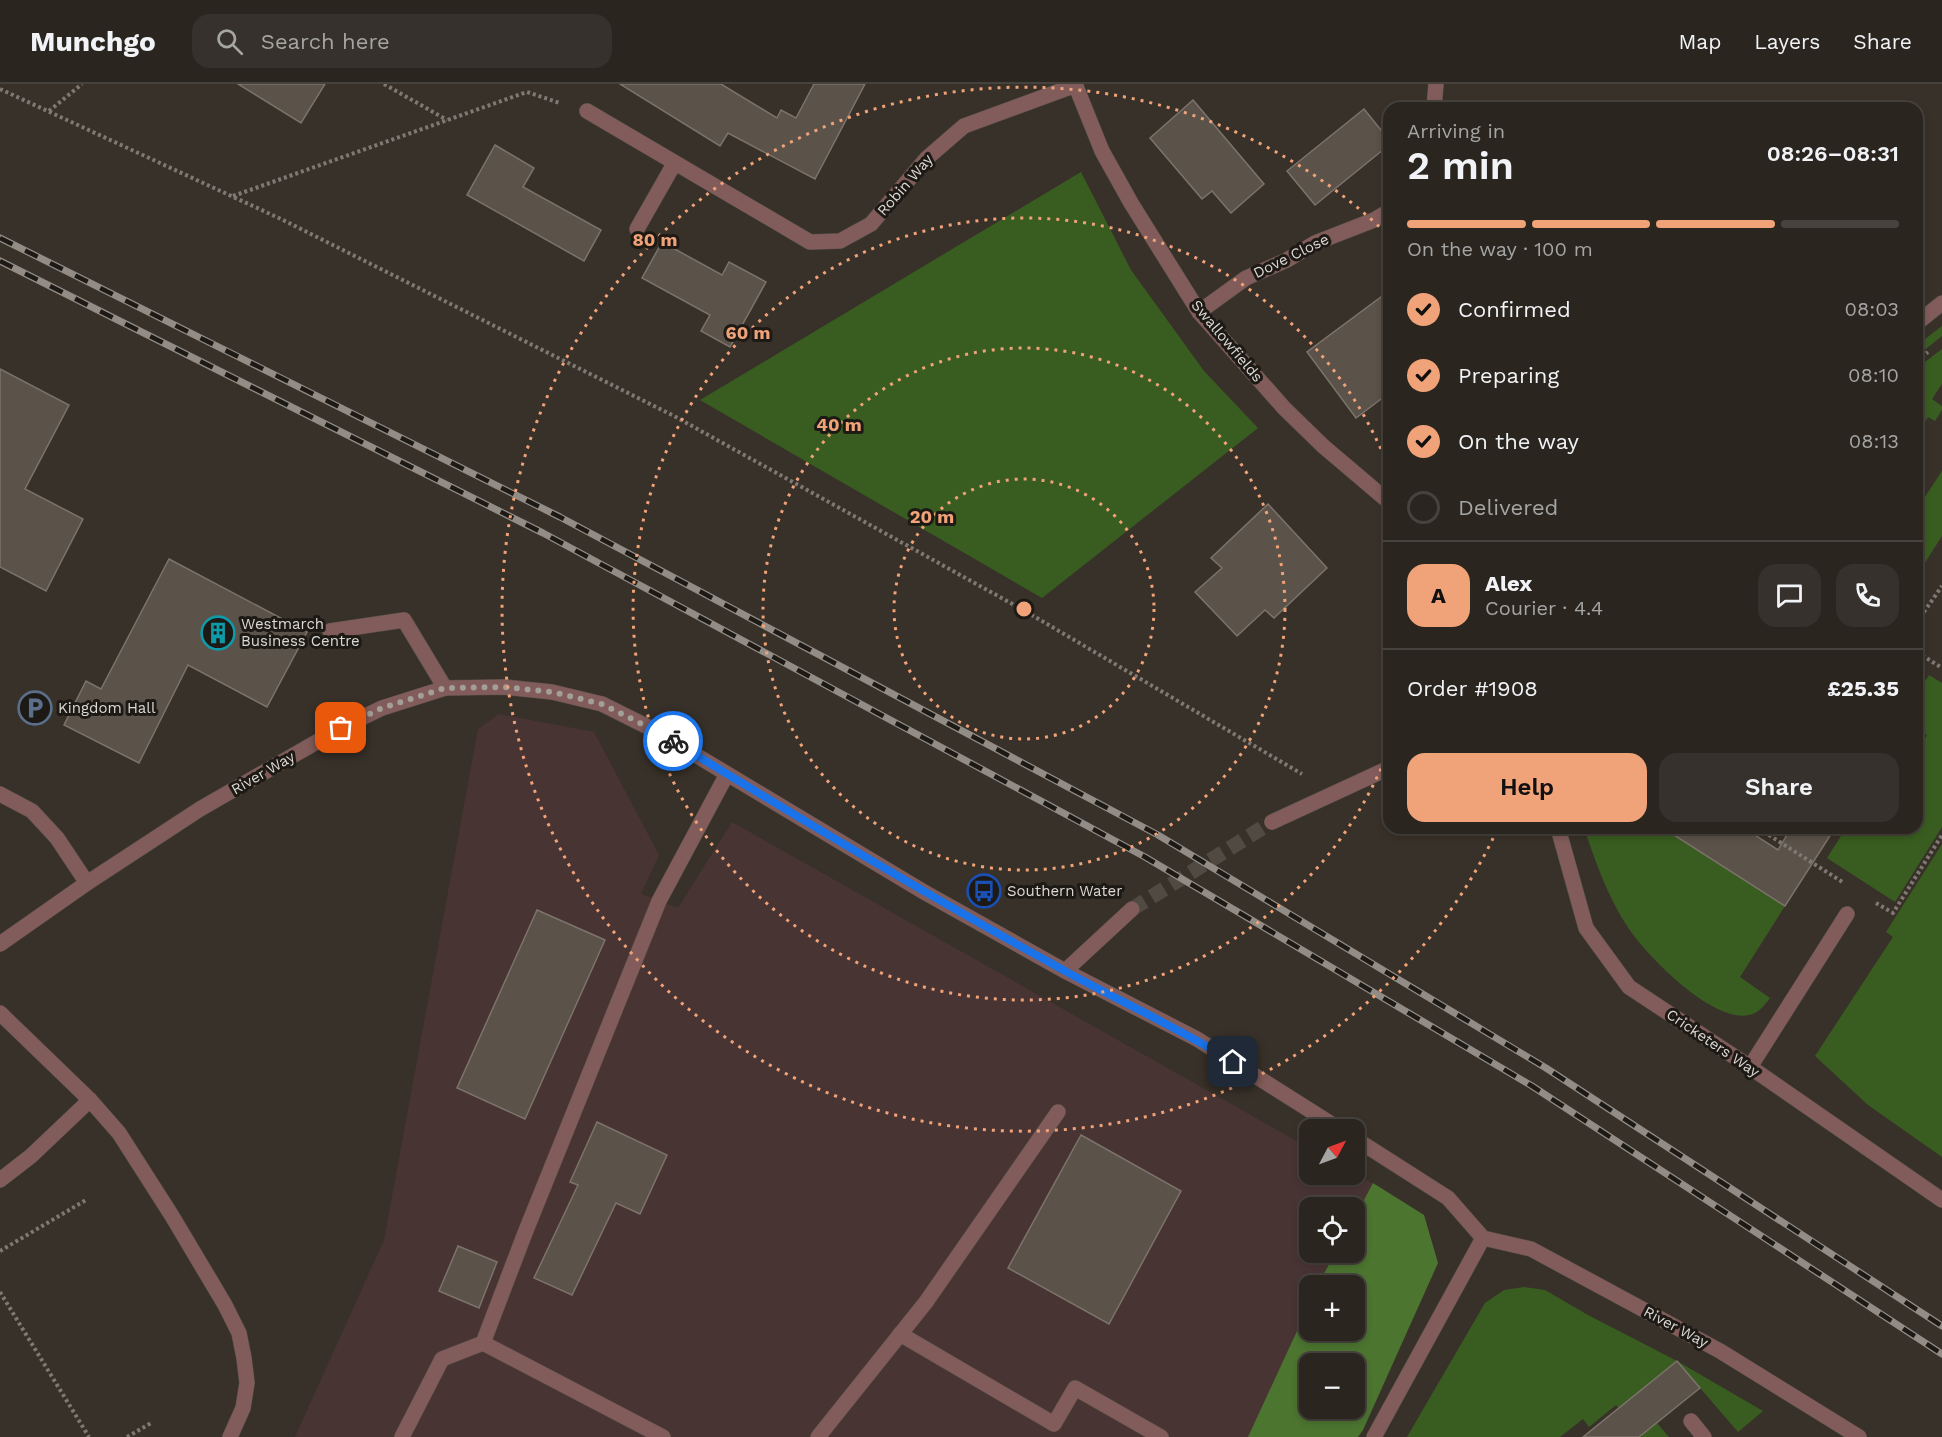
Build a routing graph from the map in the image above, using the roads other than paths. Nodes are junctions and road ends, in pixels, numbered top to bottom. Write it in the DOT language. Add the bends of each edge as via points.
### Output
graph roads {
  1 [pos="1076,84"];
  2 [pos="1436,84"];
  3 [pos="1434,102"];
  4 [pos="587,111"];
  5 [pos="674,164"];
  6 [pos="1383,215"];
  7 [pos="637,229"];
  8 [pos="1942,303"];
  9 [pos="1199,312"];
  10 [pos="1923,318"];
  11 [pos="1383,497"];
  12 [pos="330,631"];
  13 [pos="445,688"];
  14 [pos="1383,771"];
  15 [pos="727,774"];
  16 [pos="0,794"];
  17 [pos="1272,822"];
  18 [pos="1560,834"];
  19 [pos="87,884"];
  20 [pos="1132,909"];
  21 [pos="1847,914"];
  22 [pos="0,944"];
  23 [pos="1065,971"];
  24 [pos="0,1013"];
  25 [pos="1750,1067"];
  26 [pos="90,1100"];
  27 [pos="1058,1112"];
  28 [pos="1324,1119"];
  29 [pos="1365,1145"];
  30 [pos="0,1180"];
  31 [pos="1942,1200"];
  32 [pos="1483,1238"];
  33 [pos="900,1334"];
  34 [pos="483,1343"];
  35 [pos="1691,1421"];
  36 [pos="230,1437"];
  37 [pos="402,1437"];
  38 [pos="663,1437"];
  39 [pos="818,1437"];
  40 [pos="1161,1437"];
  41 [pos="1374,1437"];
  42 [pos="1704,1437"];
  43 [pos="1859,1437"];
  1 -- 5 [label="street, Robin Way" via="964,126 927,158 871,224 840,241 810,242"];
  1 -- 9 [label="street, Swallowfields" via="1102,151"];
  2 -- 3 [label="street"];
  4 -- 5 [label="street, Robin Way"];
  5 -- 7 [label="street"];
  6 -- 9 [label="street, Dove Close" via="1246,278"];
  8 -- 10 [label="street"];
  9 -- 11 [label="street, Swallowfields" via="1284,408"];
  12 -- 13 [label="street" via="404,620"];
  13 -- 15 [label="street, River Way" via="504,687 552,692 602,704"];
  13 -- 19 [label="street, River Way" via="382,708 341,728 200,809"];
  14 -- 17 [label="street"];
  15 -- 23 [label="street, River Way"];
  15 -- 34 [label="street" via="659,901"];
  16 -- 19 [label="street" via="32,811 57,838"];
  18 -- 25 [label="street, Cricketers Way" via="1586,928 1629,987"];
  19 -- 22 [label="street, River Way"];
  20 -- 23 [label="street"];
  21 -- 25 [label="street"];
  23 -- 28 [label="street, River Way" via="1197,1039"];
  24 -- 26 [label="street"];
  25 -- 31 [label="street, Cricketers Way"];
  26 -- 30 [label="street" via="32,1156"];
  26 -- 36 [label="street" via="118,1132 155,1189 239,1333 247,1383 243,1408"];
  27 -- 33 [label="street"];
  29 -- 32 [label="street" via="1448,1198"];
  32 -- 41 [label="street"];
  32 -- 43 [label="street, River Way" via="1531,1249 1720,1351"];
  33 -- 39 [label="street"];
  33 -- 40 [label="street" via="1054,1424 1075,1388"];
  34 -- 37 [label="street" via="442,1359"];
  34 -- 38 [label="street"];
  35 -- 42 [label="street"];
}
